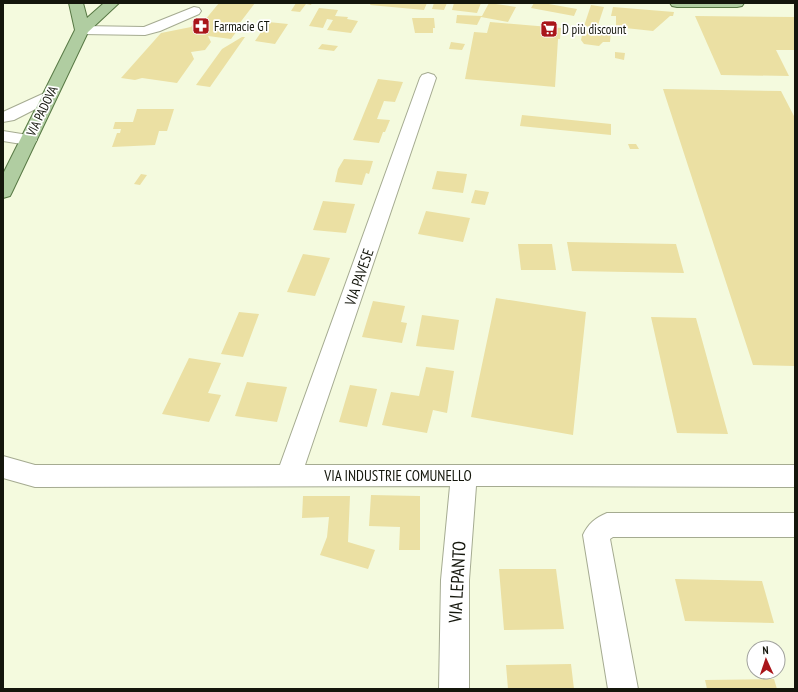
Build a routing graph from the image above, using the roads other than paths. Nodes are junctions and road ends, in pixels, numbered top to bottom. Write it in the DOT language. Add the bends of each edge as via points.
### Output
graph roads {
  1 [pos="76,3"];
  2 [pos="112,3"];
  3 [pos="677,3"];
  4 [pos="737,3"];
  5 [pos="194,11"];
  6 [pos="82,30"];
  7 [pos="428,78"];
  8 [pos="50,96"];
  9 [pos="5,117"];
  10 [pos="3,136"];
  11 [pos="30,136"];
  12 [pos="3,192"];
  13 [pos="3,467"];
  14 [pos="464,475"];
  15 [pos="35,476"];
  16 [pos="290,476"];
  17 [pos="795,476"];
  18 [pos="3,481"];
  19 [pos="795,525"];
  20 [pos="454,689"];
  21 [pos="623,689"];
  1 -- 6 [label="main road"];
  2 -- 6 [label="main road, VIA PADOVA"];
  3 -- 4 [label="main road"];
  5 -- 6 [label="street" via="145,31"];
  6 -- 8 [label="main road, VIA PADOVA"];
  7 -- 16 [label="street, VIA PAVESE"];
  8 -- 9 [label="street"];
  8 -- 11 [label="main road, VIA PADOVA"];
  9 -- 11 [label="street" via="21,122"];
  10 -- 11 [label="street"];
  11 -- 12 [label="main road, VIA PADOVA"];
  13 -- 15 [label="street, VIA INDUSTRIE COMUNELLO"];
  14 -- 16 [label="street, VIA INDUSTRIE COMUNELLO"];
  14 -- 17 [label="street, VIA INDUSTRIE COMUNELLO"];
  14 -- 20 [label="street, VIA LEPANTO" via="455,580"];
  15 -- 16 [label="street, VIA INDUSTRIE COMUNELLO"];
  15 -- 18 [label="street"];
  19 -- 21 [label="street" via="606,525 596,536"];
}
